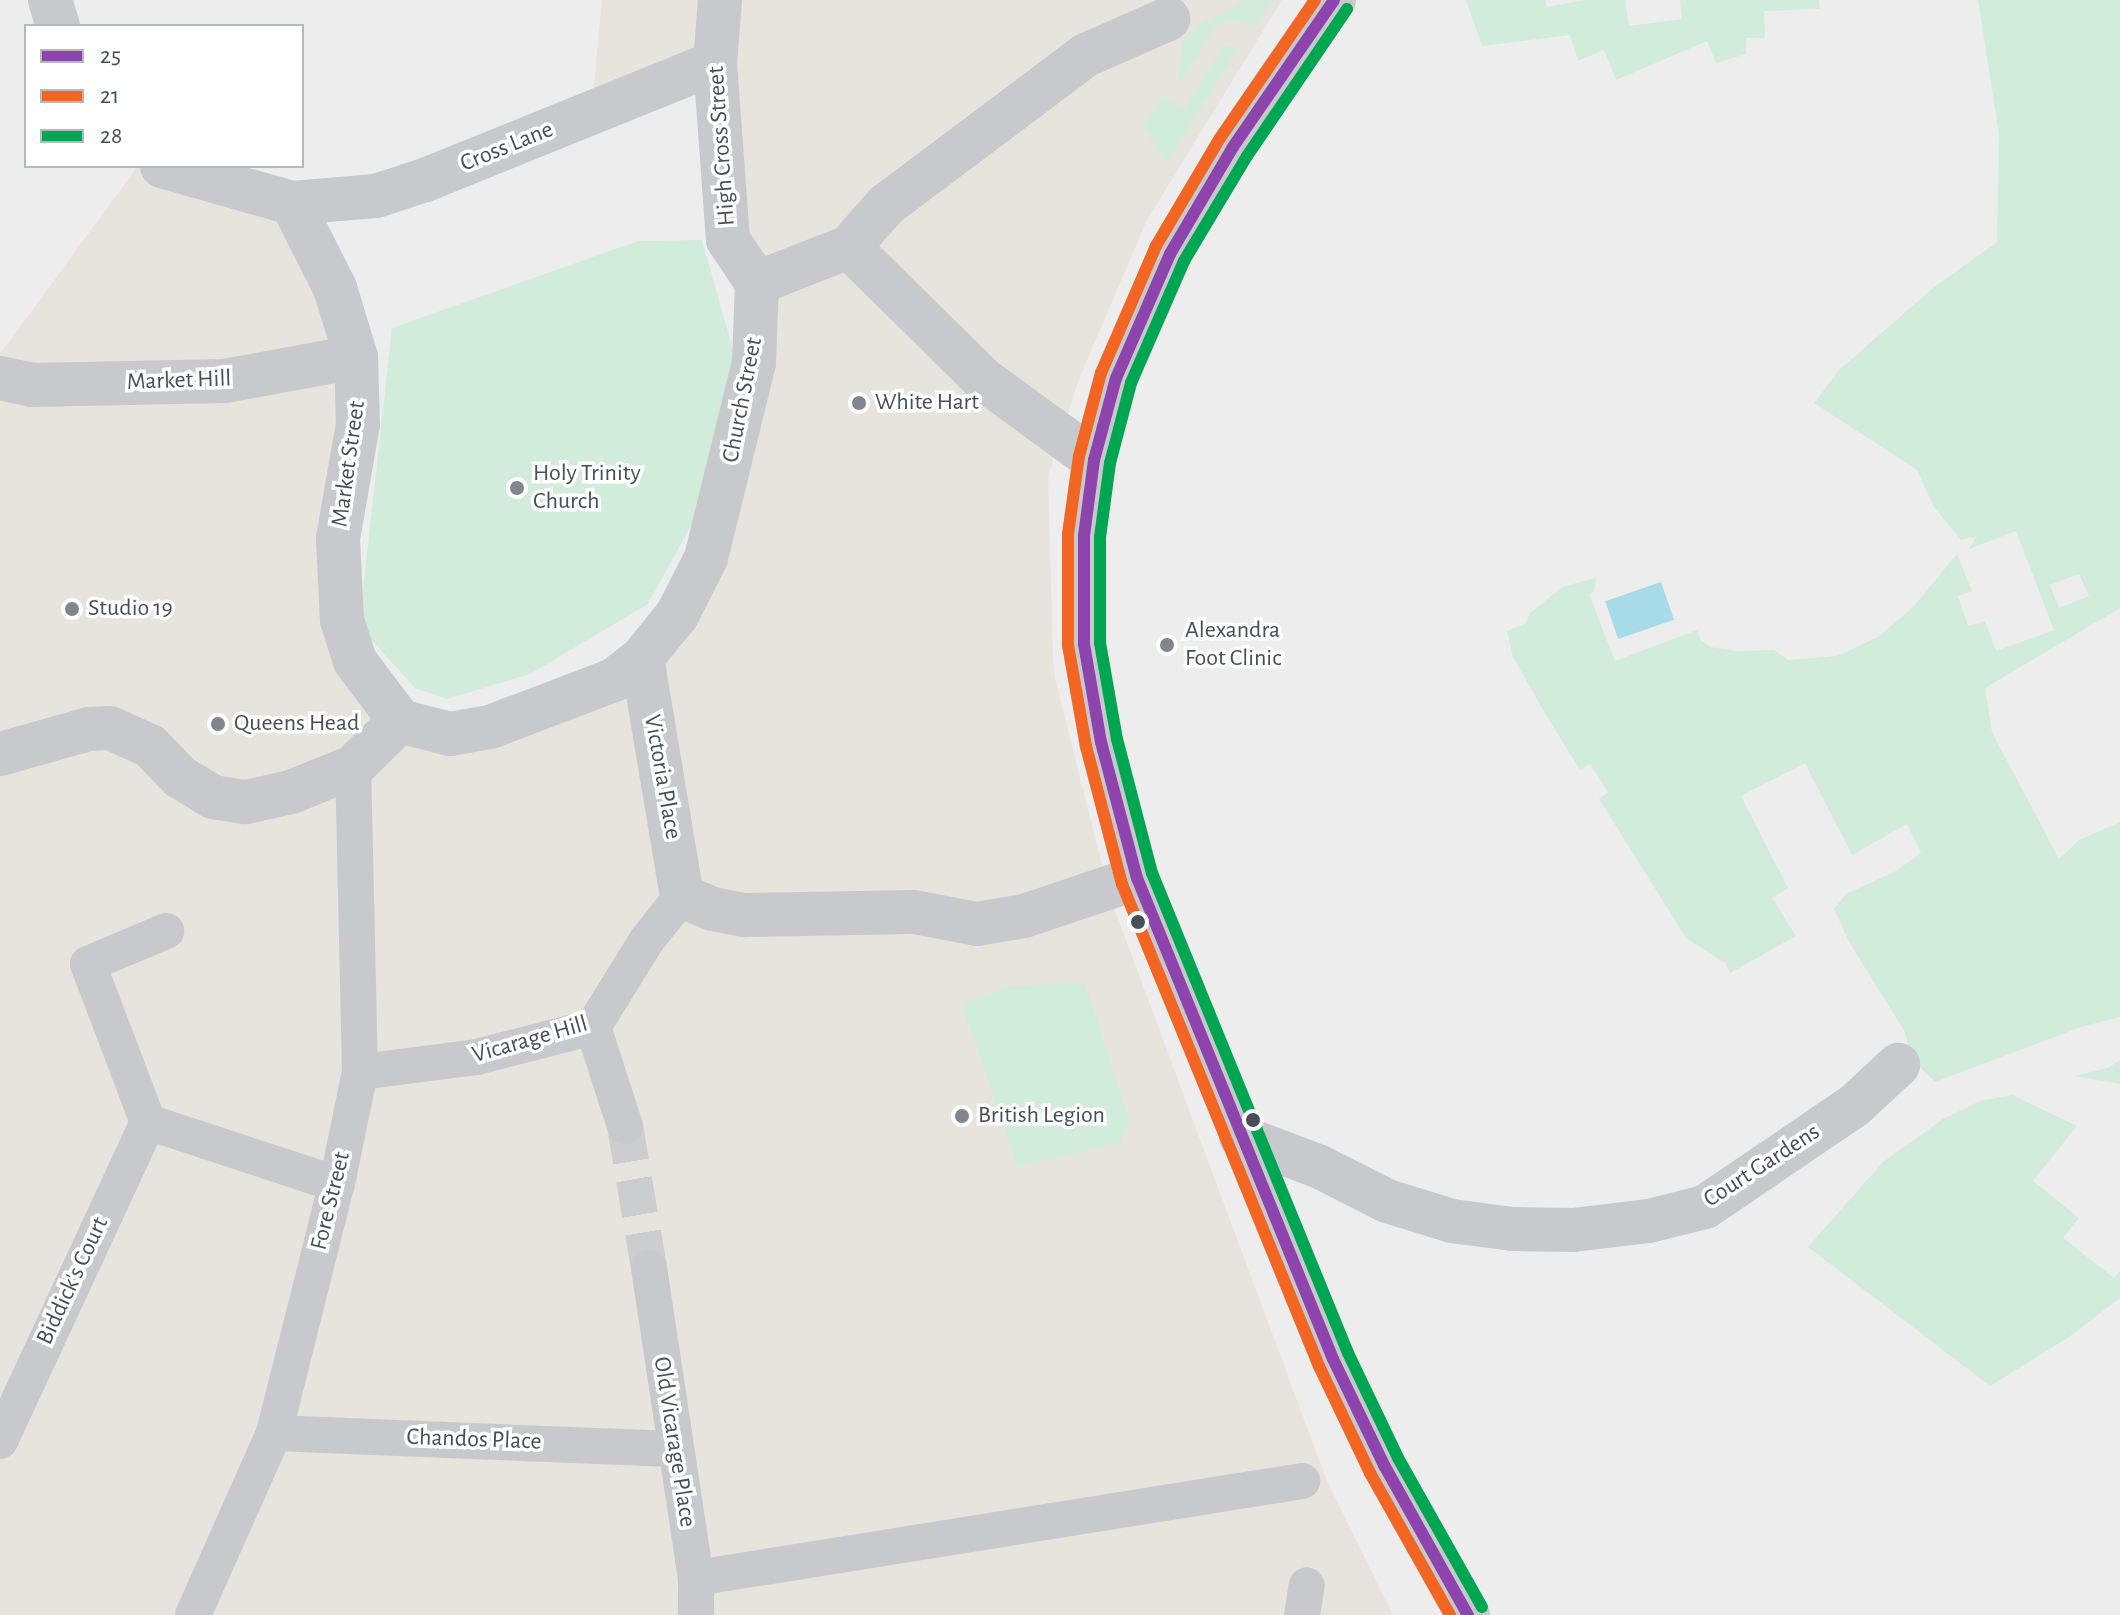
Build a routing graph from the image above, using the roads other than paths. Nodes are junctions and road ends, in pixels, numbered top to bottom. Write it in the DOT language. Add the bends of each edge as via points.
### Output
graph roads {
  1 [pos="50,0"];
  2 [pos="720,0"];
  3 [pos="1334,0"];
  4 [pos="1168,19"];
  5 [pos="57,24"];
  6 [pos="715,63"];
  7 [pos="169,168"];
  8 [pos="292,203"];
  9 [pos="849,247"];
  10 [pos="757,283"];
  11 [pos="356,357"];
  12 [pos="0,378"];
  13 [pos="1094,460"];
  14 [pos="642,658"];
  15 [pos="400,721"];
  16 [pos="0,754"];
  17 [pos="353,767"];
  18 [pos="1137,878"];
  19 [pos="682,896"];
  20 [pos="166,931"];
  21 [pos="593,1027"];
  22 [pos="1898,1065"];
  23 [pos="360,1072"];
  24 [pos="148,1122"];
  25 [pos="625,1126"];
  26 [pos="1241,1137"];
  27 [pos="337,1184"];
  28 [pos="649,1268"];
  29 [pos="274,1433"];
  30 [pos="0,1441"];
  31 [pos="674,1449"];
  32 [pos="1302,1481"];
  33 [pos="696,1578"];
  34 [pos="193,1615"];
  35 [pos="696,1615"];
  36 [pos="1468,1615"];
  1 -- 5 [label="street"];
  2 -- 6 [label="street, High Cross Street"];
  3 -- 13 [label="street" via="1233,147 1170,254 1116,378"];
  4 -- 9 [label="street" via="1086,55 896,197"];
  6 -- 8 [label="street, Cross Lane" via="425,180 376,196"];
  6 -- 10 [label="street, High Cross Street" via="728,240"];
  7 -- 8 [label="street"];
  8 -- 11 [label="street, Market Street" via="335,288"];
  9 -- 10 [label="street"];
  9 -- 13 [label="street" via="983,379"];
  10 -- 14 [label="street, Church Street" via="754,363 706,558 677,615"];
  11 -- 12 [label="street, Market Hill" via="225,381 32,385"];
  11 -- 15 [label="street, Market Street" via="358,424 338,539 342,620 355,661"];
  13 -- 18 [label="street" via="1084,536 1084,644 1101,742"];
  14 -- 15 [label="street, Church Street" via="614,680 490,727 450,734"];
  14 -- 19 [label="street, Victoria Place"];
  15 -- 17 [label="street"];
  16 -- 17 [label="street" via="110,728 150,746 180,777 213,797 246,802 291,792"];
  17 -- 23 [label="street, Fore Street"];
  18 -- 19 [label="street" via="1024,916 987,922 914,912 745,915"];
  18 -- 26 [label="street"];
  19 -- 21 [label="street, Vicarage Hill" via="647,940"];
  20 -- 24 [label="street" via="84,949"];
  21 -- 23 [label="street, Vicarage Hill" via="477,1057"];
  21 -- 25 [label="street"];
  22 -- 26 [label="street, Court Gardens" via="1855,1105 1705,1207 1649,1221 1573,1230 1452,1221 1387,1201 1320,1167"];
  23 -- 27 [label="street, Fore Street"];
  24 -- 27 [label="street"];
  24 -- 30 [label="street, Biddick's Court"];
  26 -- 36 [label="street" via="1333,1359 1384,1465"];
  27 -- 29 [label="street, Fore Street"];
  28 -- 31 [label="street, Old Vicarage Place"];
  29 -- 31 [label="street, Chandos Place"];
  29 -- 34 [label="street, Fore Street"];
  31 -- 33 [label="street, Old Vicarage Place"];
  32 -- 33 [label="street"];
  33 -- 35 [label="street, Old Vicarage Place"];
}
